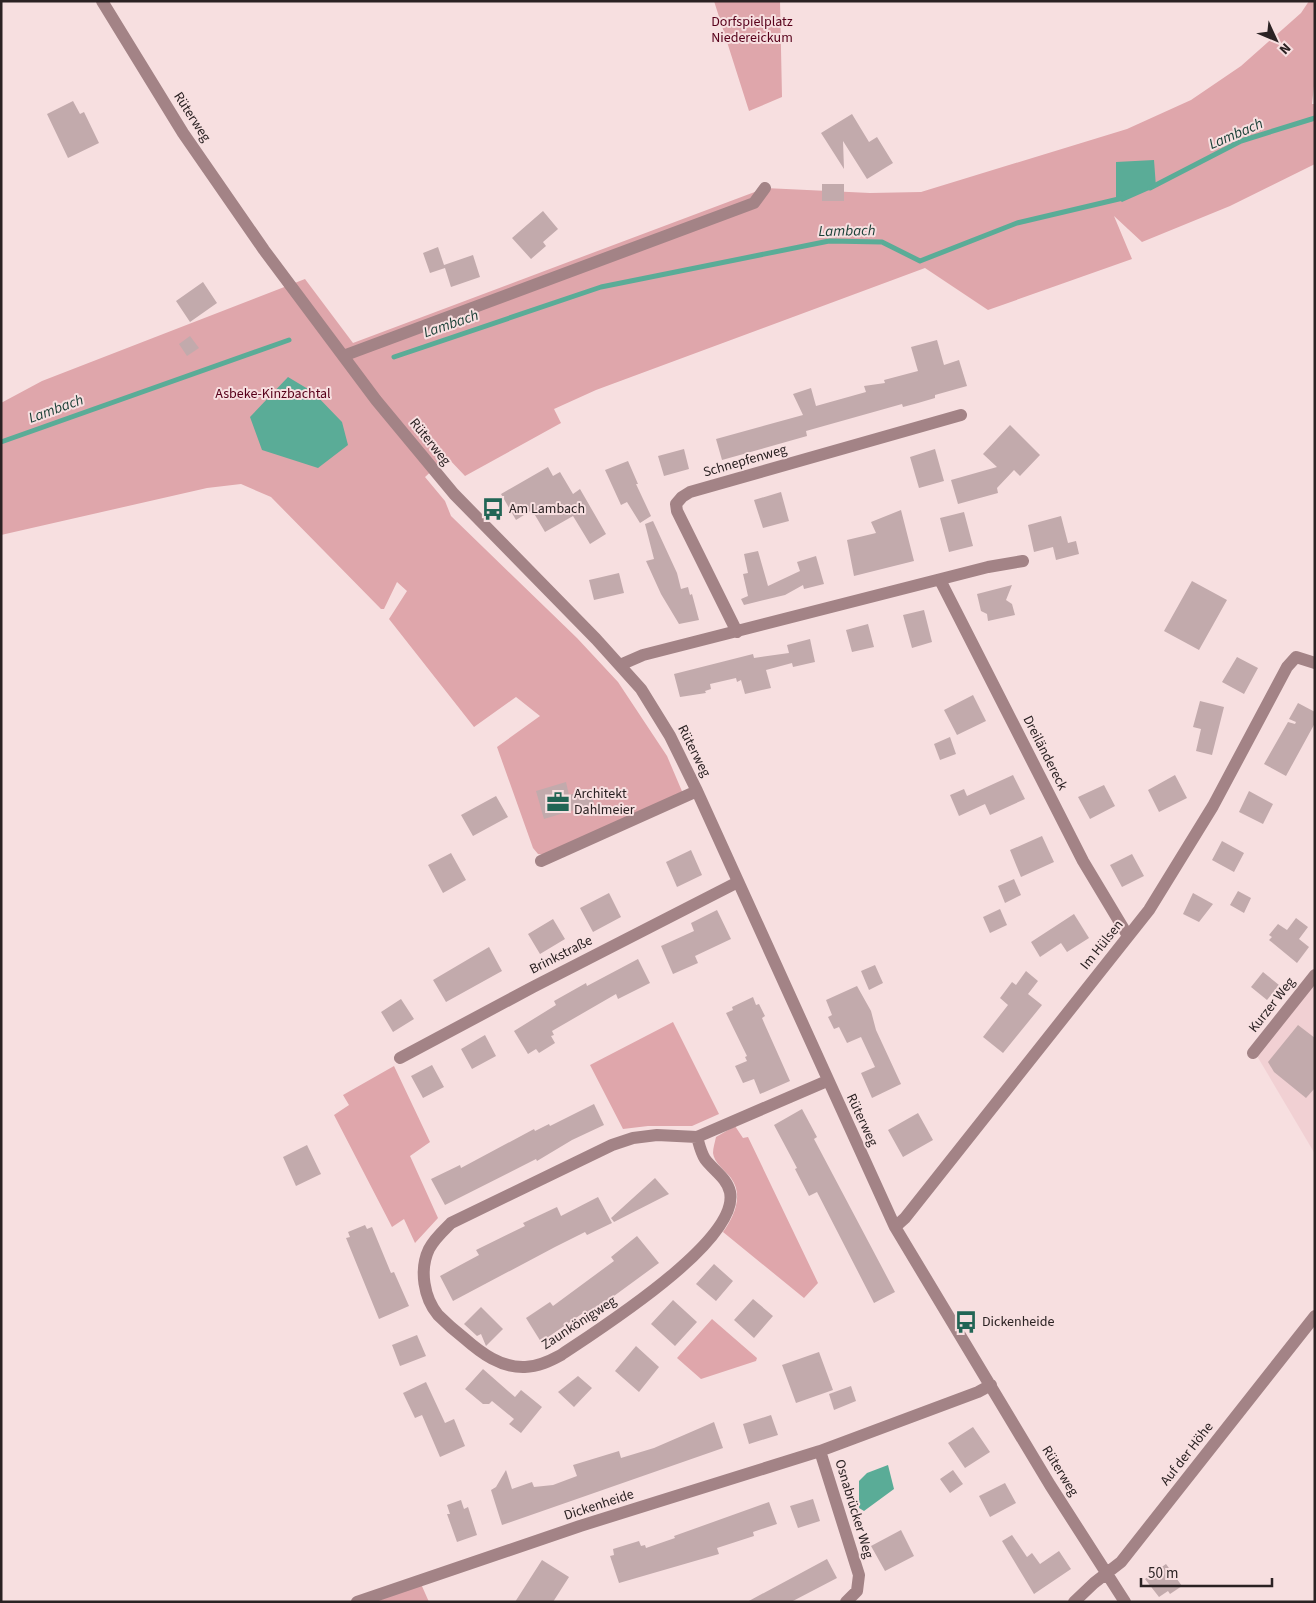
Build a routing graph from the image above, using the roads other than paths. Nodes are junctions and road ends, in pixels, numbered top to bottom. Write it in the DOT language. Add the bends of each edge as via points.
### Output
graph roads {
  1 [pos="102,1"];
  2 [pos="765,188"];
  3 [pos="343,356"];
  4 [pos="961,415"];
  5 [pos="1023,561"];
  6 [pos="940,580"];
  7 [pos="737,632"];
  8 [pos="1315,663"];
  9 [pos="620,665"];
  10 [pos="698,791"];
  11 [pos="541,862"];
  12 [pos="738,882"];
  13 [pos="1128,936"];
  14 [pos="1315,975"];
  15 [pos="1254,1053"];
  16 [pos="400,1058"];
  17 [pos="827,1081"];
  18 [pos="697,1137"];
  19 [pos="895,1227"];
  20 [pos="1315,1316"];
  21 [pos="991,1386"];
  22 [pos="820,1451"];
  23 [pos="1106,1573"];
  24 [pos="357,1602"];
  25 [pos="846,1602"];
  26 [pos="1074,1602"];
  27 [pos="1125,1602"];
  1 -- 3 [label="street, Rüterweg" via="183,133"];
  2 -- 3 [label="street" via="754,203"];
  3 -- 9 [label="street, Rüterweg" via="432,470"];
  4 -- 7 [label="street, Schnepfenweg" via="690,492 682,497 676,504 677,512"];
  5 -- 6 [label="street"];
  6 -- 7 [label="street"];
  6 -- 13 [label="street, Dreiländereck" via="1083,861"];
  7 -- 9 [label="street" via="643,655"];
  8 -- 13 [label="street, Im Hülsen" via="1296,657 1287,667 1159,896"];
  9 -- 10 [label="street, Rüterweg" via="641,689"];
  10 -- 11 [label="street"];
  10 -- 12 [label="street, Rüterweg"];
  12 -- 16 [label="street, Brinkstraße"];
  12 -- 17 [label="street, Rüterweg"];
  13 -- 19 [label="street, Im Hülsen"];
  14 -- 15 [label="street, Kurzer Weg"];
  17 -- 18 [label="street, Zaunkönigweg"];
  17 -- 19 [label="street, Rüterweg"];
  18 -- 18 [label="street, Zaunkönigweg" via="633,1138 612,1145 451,1223 428,1251 424,1269 429,1300 438,1314 489,1358 505,1364 525,1367 544,1364 561,1355 664,1283 721,1226 728,1214 730,1191 705,1158"];
  19 -- 21 [label="street, Rüterweg"];
  20 -- 23 [label="street, Auf der Höhe" via="1121,1562"];
  21 -- 22 [label="street, Dickenheide"];
  21 -- 23 [label="street, Rüterweg"];
  22 -- 24 [label="street, Dickenheide" via="580,1526"];
  22 -- 25 [label="street, Osnabrücker Weg" via="859,1575 856,1591"];
  23 -- 26 [label="street, Auf der Höhe"];
  23 -- 27 [label="street, Rüterweg"];
}
